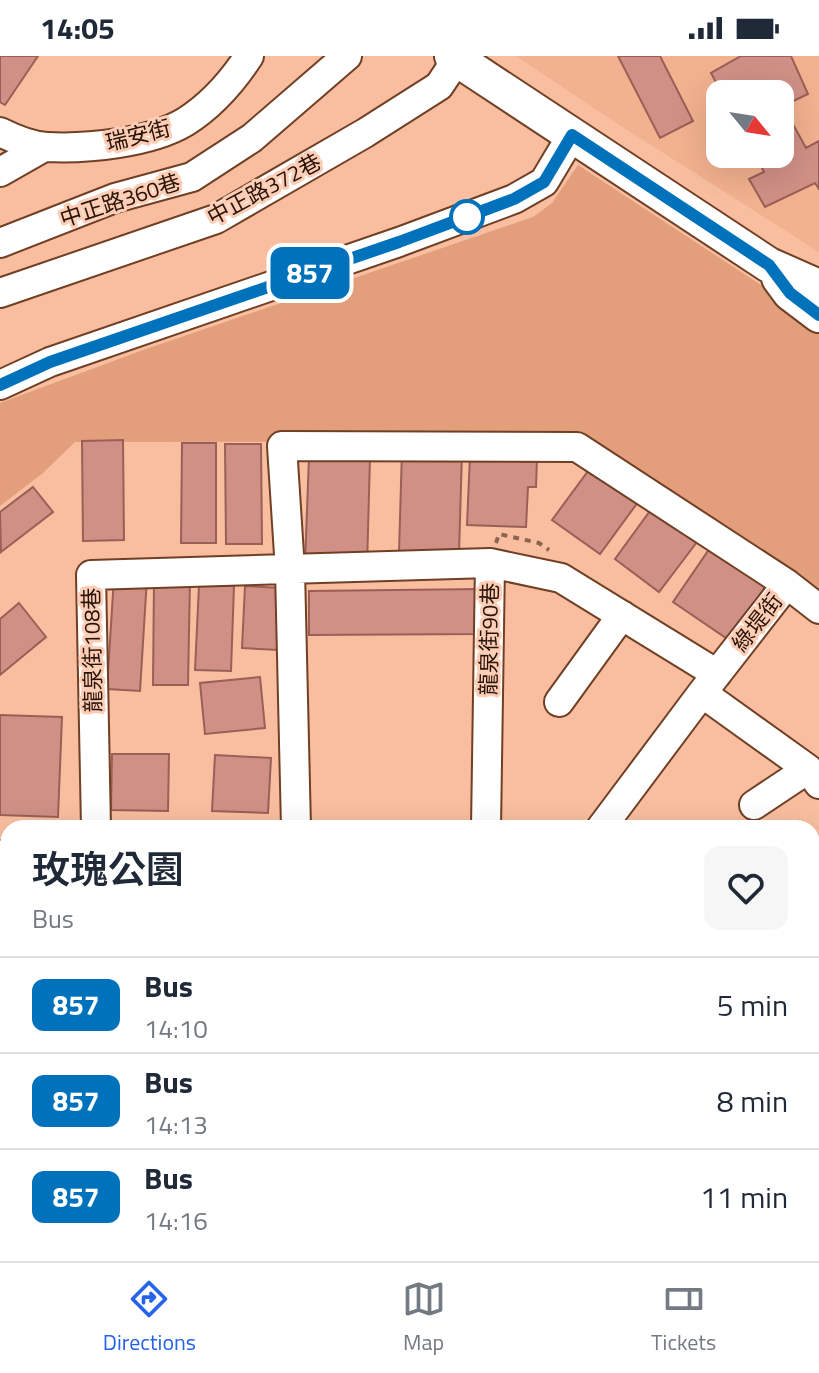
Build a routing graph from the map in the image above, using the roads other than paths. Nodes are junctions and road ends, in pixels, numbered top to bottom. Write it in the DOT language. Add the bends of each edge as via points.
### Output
graph roads {
  1 [pos="249,56"];
  2 [pos="347,56"];
  3 [pos="455,58"];
  4 [pos="0,132"];
  5 [pos="572,135"];
  6 [pos="44,147"];
  7 [pos="0,172"];
  8 [pos="0,243"];
  9 [pos="769,265"];
  10 [pos="819,287"];
  11 [pos="0,293"];
  12 [pos="819,315"];
  13 [pos="0,385"];
  14 [pos="490,563"];
  15 [pos="290,570"];
  16 [pos="787,584"];
  17 [pos="819,609"];
  18 [pos="622,615"];
  19 [pos="709,683"];
  20 [pos="559,702"];
  21 [pos="814,776"];
  22 [pos="754,805"];
  23 [pos="96,820"];
  24 [pos="296,820"];
  25 [pos="486,820"];
  26 [pos="607,820"];
  1 -- 6 [label="street, 瑞安街" via="209,104 183,123 102,145"];
  2 -- 8 [label="street, 中正路360巷" via="252,138 192,177 115,198"];
  3 -- 5 [label="main road"];
  3 -- 11 [label="street, 中正路372巷" via="439,86 216,219"];
  4 -- 6 [label="street, 瑞安街"];
  5 -- 9 [label="main road"];
  5 -- 13 [label="street" via="544,182 514,199 50,362"];
  6 -- 7 [label="street"];
  9 -- 10 [label="main road"];
  9 -- 12 [label="main road" via="790,293"];
  14 -- 15 [label="street, 龍泉街108巷"];
  14 -- 18 [label="street, 龍泉街90巷" via="561,578"];
  14 -- 25 [label="street, 龍泉街90巷"];
  15 -- 16 [label="street" via="282,446 577,447"];
  15 -- 23 [label="street, 龍泉街108巷" via="91,575"];
  15 -- 24 [label="street"];
  16 -- 17 [label="street, 綠堤街"];
  16 -- 19 [label="street, 綠堤街"];
  18 -- 19 [label="street, 龍泉街90巷"];
  18 -- 20 [label="street"];
  19 -- 21 [label="street, 龍泉街90巷"];
  19 -- 26 [label="street, 綠堤街"];
  21 -- 22 [label="street"];
}
